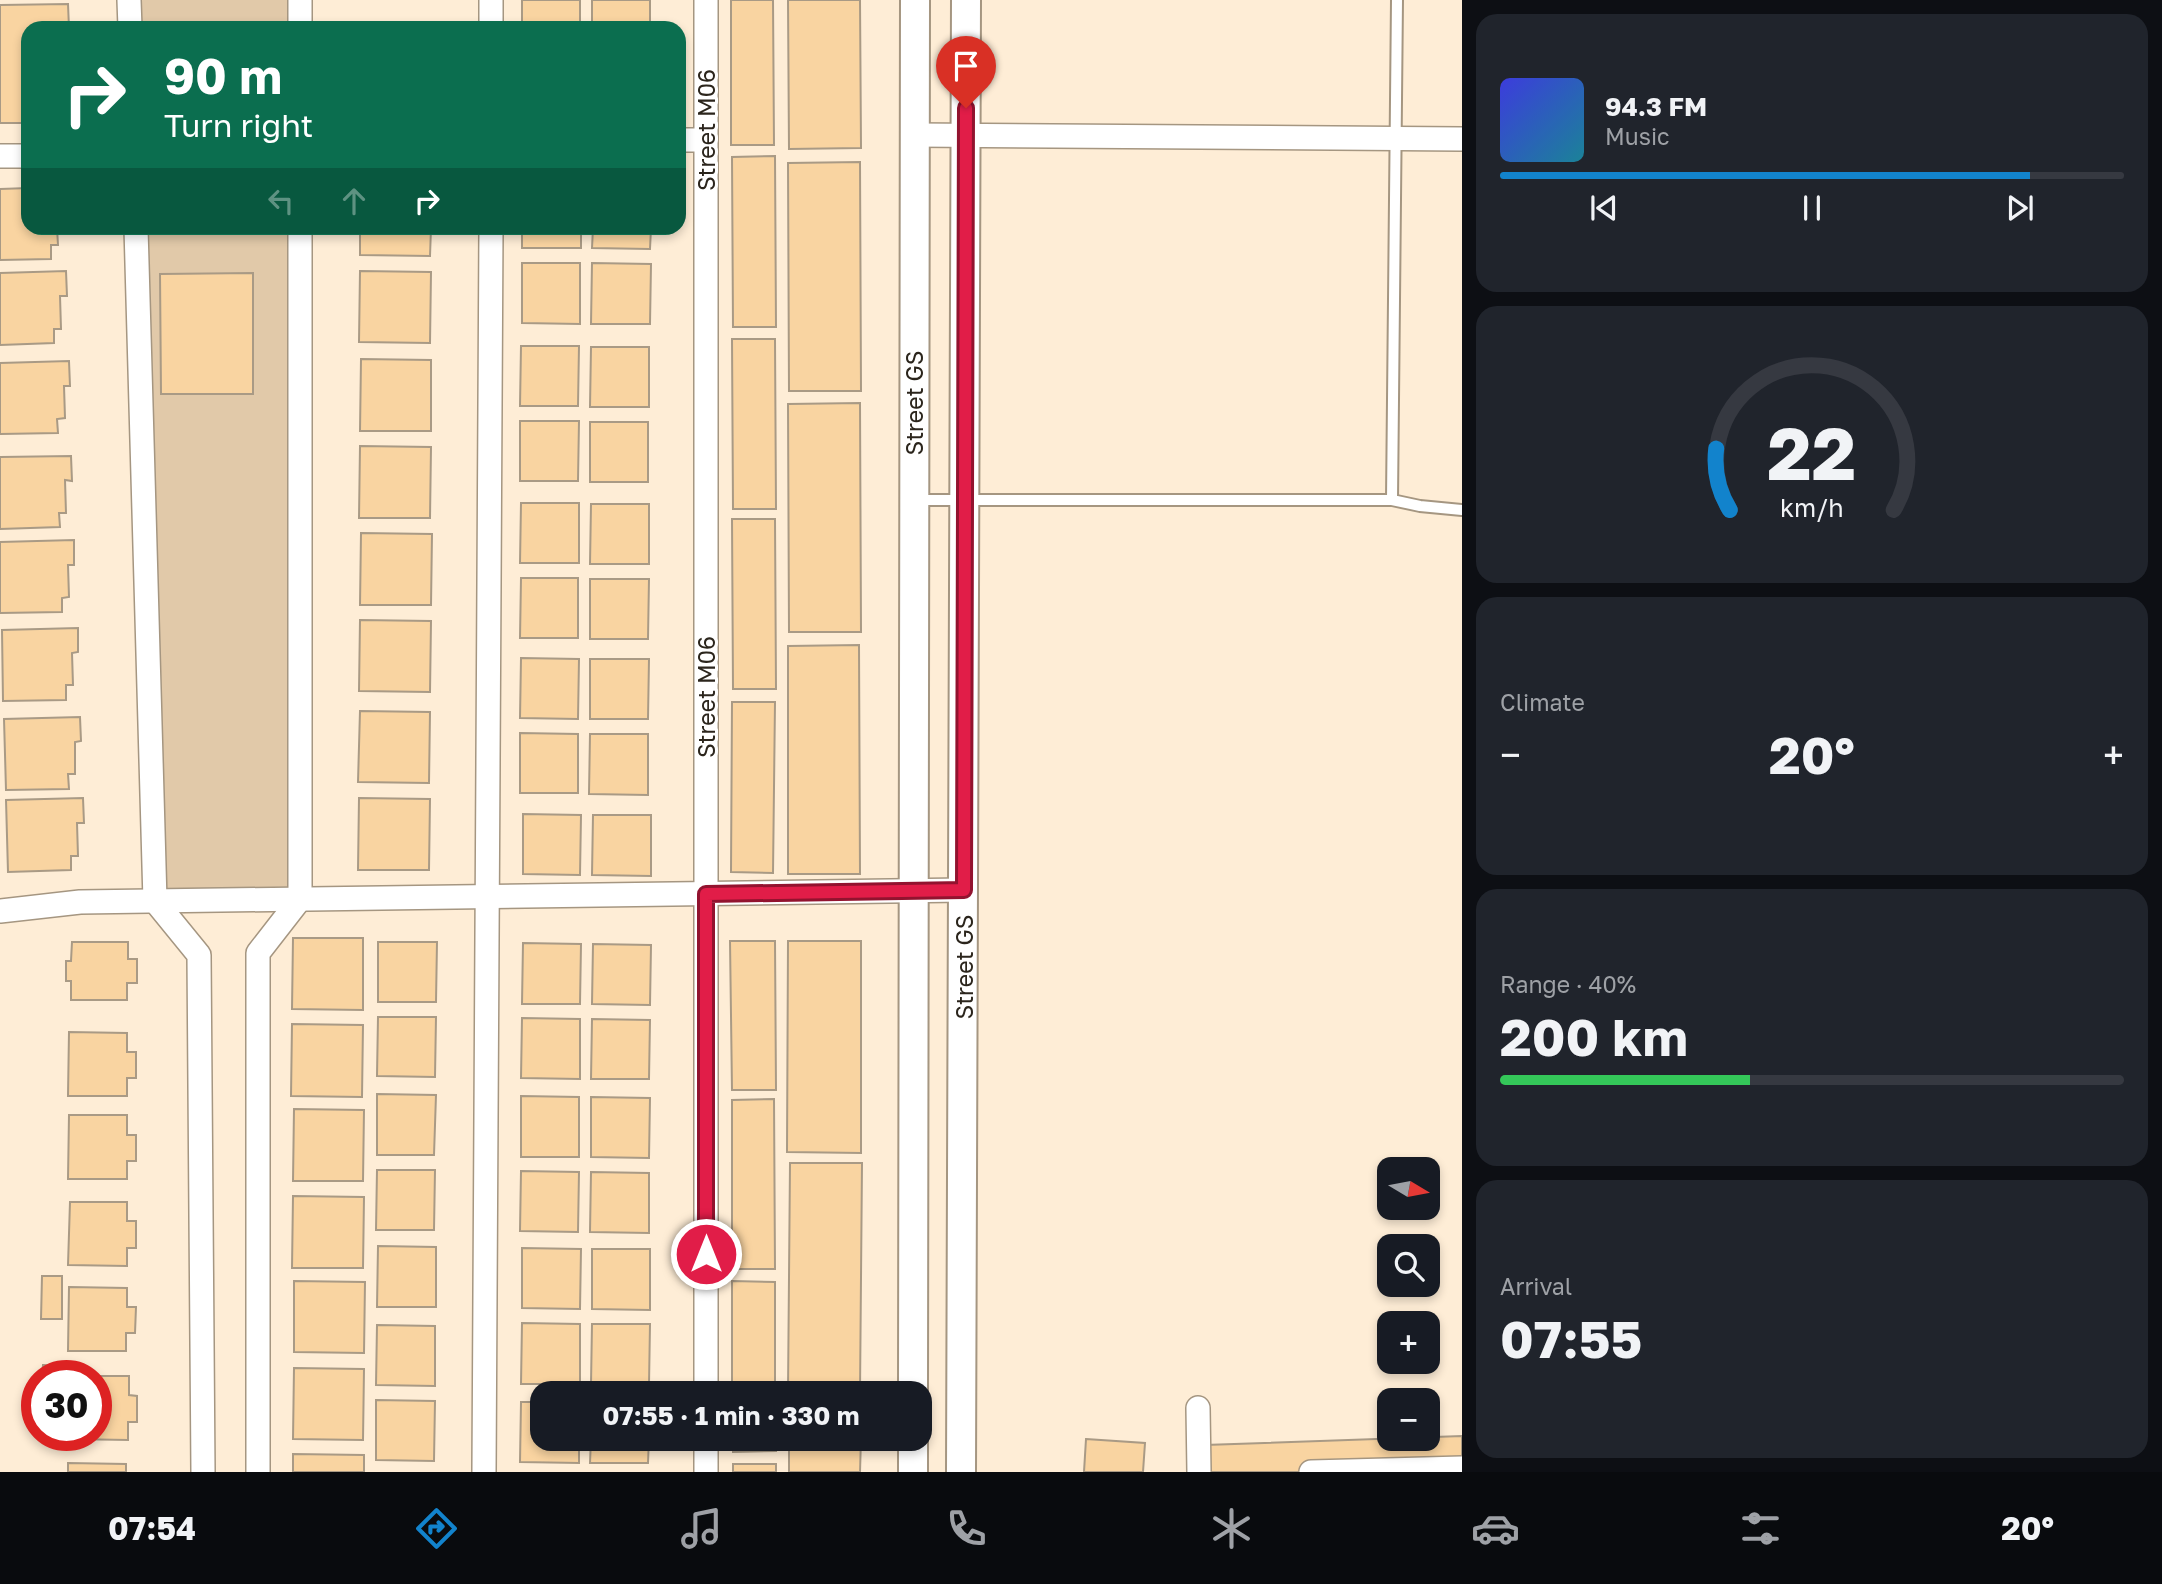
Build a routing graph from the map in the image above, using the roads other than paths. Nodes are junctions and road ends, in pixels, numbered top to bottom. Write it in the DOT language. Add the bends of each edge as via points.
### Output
graph roads {
  1 [pos="129,0"];
  2 [pos="300,0"];
  3 [pos="491,0"];
  4 [pos="706,0"];
  5 [pos="915,0"];
  6 [pos="966,0"];
  7 [pos="1397,0"];
  8 [pos="130,21"];
  9 [pos="300,21"];
  10 [pos="491,21"];
  11 [pos="915,135"];
  12 [pos="966,135"];
  13 [pos="1397,139"];
  14 [pos="1462,139"];
  15 [pos="686,140"];
  16 [pos="706,140"];
  17 [pos="0,156"];
  18 [pos="21,156"];
  19 [pos="136,235"];
  20 [pos="300,235"];
  21 [pos="491,235"];
  22 [pos="913,500"];
  23 [pos="1392,500"];
  24 [pos="965,501"];
  25 [pos="1462,510"];
  26 [pos="964,890"];
  27 [pos="912,891"];
  28 [pos="706,894"];
  29 [pos="488,897"];
  30 [pos="300,899"];
  31 [pos="155,901"];
  32 [pos="0,911"];
  33 [pos="914,1236"];
  34 [pos="962,1237"];
  35 [pos="706,1381"];
  36 [pos="913,1381"];
  37 [pos="1198,1408"];
  38 [pos="706,1451"];
  39 [pos="913,1451"];
  40 [pos="1462,1468"];
  41 [pos="203,1472"];
  42 [pos="258,1472"];
  43 [pos="484,1472"];
  44 [pos="706,1472"];
  45 [pos="913,1472"];
  46 [pos="961,1472"];
  47 [pos="1199,1472"];
  48 [pos="1311,1472"];
  1 -- 8 [label="street"];
  2 -- 9 [label="street"];
  3 -- 10 [label="street"];
  4 -- 16 [label="street, Street M06"];
  5 -- 11 [label="street, Street GS"];
  6 -- 12 [label="street, Street GS"];
  7 -- 13 [label="lane"];
  11 -- 12 [label="street"];
  11 -- 22 [label="street, Street GS"];
  12 -- 13 [label="street"];
  12 -- 24 [label="street, Street GS"];
  13 -- 14 [label="street"];
  13 -- 23 [label="lane"];
  15 -- 16 [label="street"];
  16 -- 28 [label="street, Street M06"];
  17 -- 18 [label="street"];
  19 -- 31 [label="street"];
  20 -- 30 [label="street"];
  21 -- 29 [label="street"];
  22 -- 24 [label="lane"];
  22 -- 27 [label="street, Street GS"];
  23 -- 24 [label="lane"];
  23 -- 25 [label="lane"];
  24 -- 26 [label="street, Street GS"];
  26 -- 27 [label="street"];
  26 -- 34 [label="street, Street GS"];
  27 -- 28 [label="street"];
  27 -- 33 [label="street, Street GS"];
  28 -- 29 [label="street"];
  28 -- 35 [label="street, Street M06"];
  29 -- 30 [label="street"];
  29 -- 43 [label="street"];
  30 -- 31 [label="street"];
  30 -- 42 [label="street" via="258,953"];
  31 -- 32 [label="street" via="80,902"];
  31 -- 41 [label="street" via="199,955"];
  33 -- 34 [label="street"];
  33 -- 36 [label="street, Street GS"];
  34 -- 46 [label="street, Street GS"];
  37 -- 47 [label="street"];
  38 -- 44 [label="street"];
  39 -- 45 [label="street"];
  40 -- 48 [label="street"];
}
